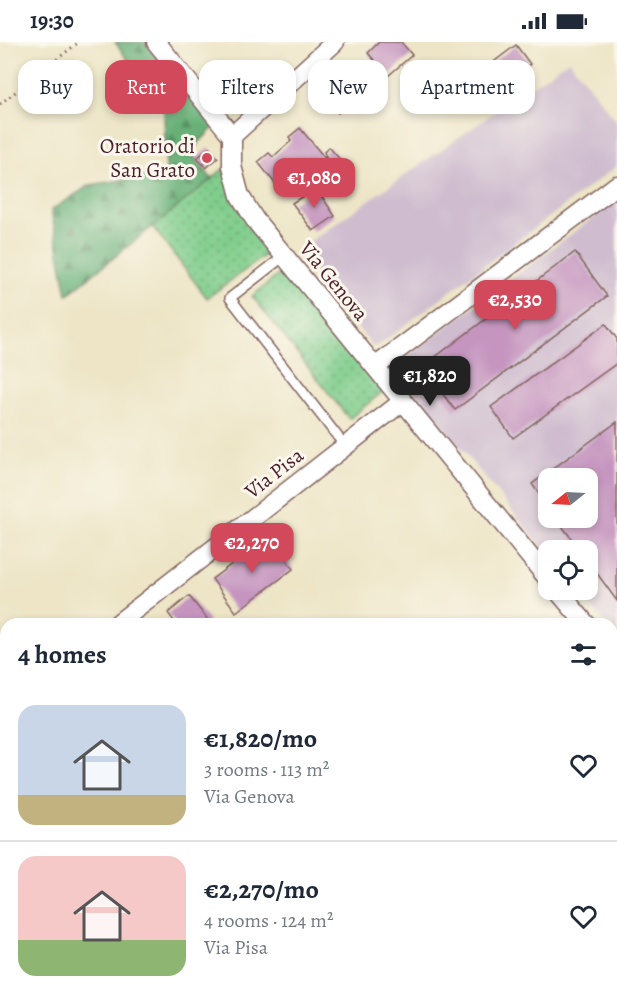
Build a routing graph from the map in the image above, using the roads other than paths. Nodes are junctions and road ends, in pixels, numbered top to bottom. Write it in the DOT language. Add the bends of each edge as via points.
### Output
graph roads {
  1 [pos="156,42"];
  2 [pos="334,42"];
  3 [pos="232,136"];
  4 [pos="617,185"];
  5 [pos="284,256"];
  6 [pos="375,367"];
  7 [pos="402,402"];
  8 [pos="345,446"];
  9 [pos="538,567"];
  10 [pos="566,600"];
  11 [pos="125,618"];
  12 [pos="581,618"];
  1 -- 3 [label="street"];
  2 -- 3 [label="street"];
  3 -- 5 [label="street, Via Genova" via="232,166 240,195"];
  4 -- 6 [label="street"];
  5 -- 6 [label="street, Via Genova"];
  5 -- 8 [label="lane" via="230,298"];
  6 -- 7 [label="street, Via Genova"];
  7 -- 8 [label="street, Via Pisa"];
  7 -- 9 [label="street, Via Genova"];
  8 -- 11 [label="street, Via Pisa"];
  10 -- 12 [label="street"];
}
